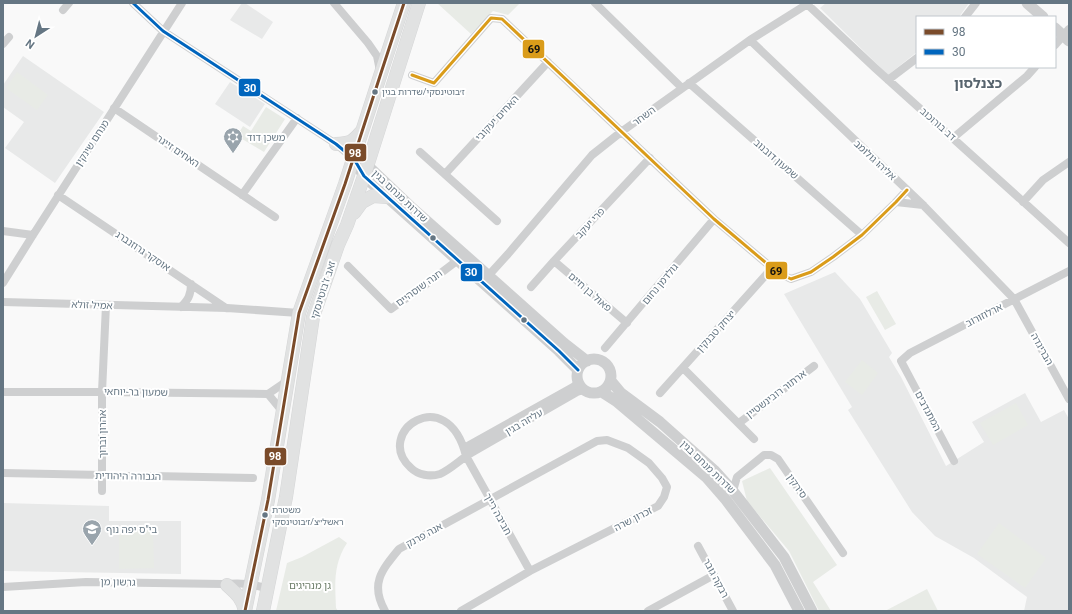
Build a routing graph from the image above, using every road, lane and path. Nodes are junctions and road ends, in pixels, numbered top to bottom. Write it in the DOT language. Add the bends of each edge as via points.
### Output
graph roads {
  1 [pos="69,3"];
  2 [pos="133,3"];
  3 [pos="182,3"];
  4 [pos="334,3"];
  5 [pos="404,3"];
  6 [pos="419,3"];
  7 [pos="595,3"];
  8 [pos="976,3"];
  9 [pos="1027,3"];
  10 [pos="808,4"];
  11 [pos="63,10"];
  12 [pos="967,16"];
  13 [pos="1041,16"];
  14 [pos="1056,29"];
  15 [pos="163,32"];
  16 [pos="1067,35"];
  17 [pos="8,37"];
  18 [pos="750,40"];
  19 [pos="368,43"];
  20 [pos="3,44"];
  21 [pos="1056,45"];
  22 [pos="404,48"];
  23 [pos="388,52"];
  24 [pos="916,59"];
  25 [pos="548,62"];
  26 [pos="1034,68"];
  27 [pos="381,73"];
  28 [pos="412,75"];
  29 [pos="888,80"];
  30 [pos="686,86"];
  31 [pos="114,108"];
  32 [pos="297,118"];
  33 [pos="363,129"];
  34 [pos="621,132"];
  35 [pos="953,138"];
  36 [pos="336,144"];
  37 [pos="420,152"];
  38 [pos="650,158"];
  39 [pos="354,159"];
  40 [pos="1069,162"];
  41 [pos="366,171"];
  42 [pos="445,174"];
  43 [pos="907,190"];
  44 [pos="58,195"];
  45 [pos="242,195"];
  46 [pos="386,197"];
  47 [pos="896,202"];
  48 [pos="1023,202"];
  49 [pos="923,205"];
  50 [pos="274,217"];
  51 [pos="714,219"];
  52 [pos="497,221"];
  53 [pos="347,225"];
  54 [pos="3,231"];
  55 [pos="33,235"];
  56 [pos="862,235"];
  57 [pos="1069,243"];
  58 [pos="458,260"];
  59 [pos="554,261"];
  60 [pos="348,266"];
  61 [pos="772,268"];
  62 [pos="1069,271"];
  63 [pos="488,276"];
  64 [pos="3,283"];
  65 [pos="192,284"];
  66 [pos="531,288"];
  67 [pos="1014,300"];
  68 [pos="3,302"];
  69 [pos="106,305"];
  70 [pos="181,307"];
  71 [pos="227,308"];
  72 [pos="299,313"];
  73 [pos="627,323"];
  74 [pos="605,348"];
  75 [pos="691,359"];
  76 [pos="901,360"];
  77 [pos="587,361"];
  78 [pos="814,366"];
  79 [pos="683,368"];
  80 [pos="578,370"];
  81 [pos="693,377"];
  82 [pos="287,381"];
  83 [pos="610,381"];
  84 [pos="581,386"];
  85 [pos="3,392"];
  86 [pos="102,392"];
  87 [pos="602,392"];
  88 [pos="660,393"];
  89 [pos="268,394"];
  90 [pos="1069,399"];
  91 [pos="282,411"];
  92 [pos="739,423"];
  93 [pos="754,438"];
  94 [pos="464,448"];
  95 [pos="466,456"];
  96 [pos="954,461"];
  97 [pos="3,473"];
  98 [pos="102,475"];
  99 [pos="737,477"];
  100 [pos="253,478"];
  101 [pos="722,479"];
  102 [pos="102,491"];
  103 [pos="733,491"];
  104 [pos="490,500"];
  105 [pos="698,546"];
  106 [pos="843,553"];
  107 [pos="530,571"];
  108 [pos="714,575"];
  109 [pos="225,585"];
  110 [pos="251,586"];
  111 [pos="3,587"];
  112 [pos="13,587"];
  113 [pos="268,589"];
  114 [pos="3,592"];
  115 [pos="245,611"];
  116 [pos="263,611"];
  117 [pos="385,611"];
  118 [pos="461,611"];
  119 [pos="648,611"];
  120 [pos="733,611"];
  121 [pos="799,611"];
  122 [pos="812,611"];
  1 -- 11 [label="street"];
  2 -- 15 [label="street"];
  3 -- 15 [label="street, מנחם שינקין"];
  4 -- 19 [label="street"];
  5 -- 23 [label="main road, זאב ז'בוטינסקי"];
  6 -- 22 [label="main road, זאב ז'בוטינסקי"];
  7 -- 30 [label="street, שמעון דובנוב"];
  8 -- 12 [label="street"];
  9 -- 13 [label="street"];
  10 -- 18 [label="street, השחר"];
  10 -- 29 [label="street, דב בורוכוב"];
  14 -- 16 [label="street"];
  15 -- 31 [label="street, מנחם שינקין"];
  15 -- 32 [label="street"];
  16 -- 21 [label="street"];
  17 -- 20 [label="street"];
  18 -- 30 [label="street, השחר"];
  18 -- 43 [label="street, אליהו גולומב"];
  19 -- 23 [label="street"];
  19 -- 27 [label="street" via="377,56"];
  22 -- 23 [label="street" via="398,52"];
  22 -- 41 [label="main road, זאב ז'בוטינסקי"];
  23 -- 27 [label="main road, זאב ז'בוטינסקי"];
  24 -- 29 [label="street"];
  25 -- 28 [label="street" via="502,20 491,18 434,83"];
  25 -- 34 [label="street"];
  25 -- 42 [label="street, האחים יעקובי"];
  26 -- 35 [label="street"];
  27 -- 33 [label="main road, זאב ז'בוטינסקי"];
  29 -- 35 [label="street, דב בורוכוב"];
  30 -- 34 [label="street, השחר"];
  30 -- 56 [label="street, שמעון דובנוב"];
  31 -- 44 [label="street, מנחם שינקין"];
  31 -- 45 [label="street, האחים זייגר"];
  32 -- 36 [label="street"];
  32 -- 45 [label="street"];
  33 -- 36 [label="main road" via="354,141"];
  33 -- 39 [label="main road, זאב ז'בוטינסקי"];
  34 -- 38 [label="street"];
  34 -- 63 [label="street, השחר" via="592,155"];
  35 -- 48 [label="street, דב בורוכוב"];
  36 -- 39 [label="street"];
  37 -- 42 [label="street"];
  38 -- 51 [label="street"];
  38 -- 59 [label="street, פרי יעקב"];
  39 -- 41 [label="street, שדרות מנחם בגין"];
  39 -- 72 [label="main road, זאב ז'בוטינסקי"];
  40 -- 48 [label="street" via="1043,180"];
  41 -- 46 [label="street, שדרות מנחם בגין"];
  41 -- 53 [label="main road, זאב ז'בוטינסקי"];
  41 -- 63 [label="street, שדרות מנחם בגין" via="410,206"];
  42 -- 52 [label="street"];
  43 -- 47 [label="street"];
  43 -- 49 [label="street, אליהו גולומב"];
  44 -- 55 [label="street, מנחם שינקין"];
  44 -- 65 [label="street, אוסקר גרוזנברג"];
  45 -- 50 [label="street, האחים זייגר"];
  46 -- 53 [label="main road" via="373,196 362,202"];
  46 -- 58 [label="street, שדרות מנחם בגין"];
  47 -- 49 [label="street"];
  47 -- 56 [label="street"];
  48 -- 57 [label="street, דב בורוכוב"];
  49 -- 67 [label="street, אליהו גולומב"];
  51 -- 61 [label="street"];
  51 -- 73 [label="street, גולדמן נחום"];
  53 -- 113 [label="main road, זאב ז'בוטינסקי" via="313,317 286,497"];
  54 -- 55 [label="street"];
  55 -- 64 [label="street, מנחם שינקין"];
  56 -- 61 [label="street" via="812,272 791,279"];
  58 -- 60 [label="street, חנה שוסהיים" via="391,309"];
  58 -- 80 [label="street, שדרות מנחם בגין"];
  59 -- 66 [label="street, פרי יעקב"];
  59 -- 73 [label="street, פאול בן חיים"];
  61 -- 75 [label="street, יצחק טבנקין"];
  62 -- 67 [label="street, ארלוזורוב"];
  63 -- 77 [label="street, שדרות מנחם בגין"];
  65 -- 70 [label="street" via="188,301"];
  65 -- 71 [label="street, אוסקר גרוזנברג"];
  67 -- 76 [label="street, ארלוזורוב"];
  67 -- 90 [label="street, הבריגדה"];
  68 -- 69 [label="street, אמיל זולא"];
  69 -- 70 [label="street, אמיל זולא"];
  69 -- 86 [label="street, אהרון וברוך"];
  70 -- 71 [label="street, אמיל זולא"];
  71 -- 72 [label="street, אמיל זולא"];
  72 -- 82 [label="main road, זאב ז'בוטינסקי"];
  73 -- 74 [label="street, גולדמן נחום"];
  75 -- 79 [label="street, יצחק טבנקין"];
  75 -- 81 [label="street" via="690,370"];
  76 -- 96 [label="street, המתנדבים"];
  77 -- 80 [label="street"];
  77 -- 83 [label="street" via="594,359 608,366"];
  78 -- 92 [label="street, ארתור רובינשטיין"];
  79 -- 81 [label="street"];
  79 -- 88 [label="street, יצחק טבנקין"];
  80 -- 84 [label="street"];
  81 -- 92 [label="street"];
  82 -- 89 [label="street"];
  82 -- 91 [label="main road, זאב ז'בוטינסקי"];
  83 -- 87 [label="street"];
  83 -- 101 [label="street, שדרות מנחם בגין" via="660,422"];
  84 -- 87 [label="street" via="592,394"];
  84 -- 94 [label="street, עליזה בגין" via="573,387"];
  84 -- 95 [label="street, עליזה בגין" via="578,392"];
  85 -- 86 [label="street, שמעון בר-יוחאי"];
  86 -- 89 [label="street, שמעון בר-יוחאי"];
  86 -- 98 [label="street, אהרון וברוך"];
  87 -- 121 [label="street, שדרות מנחם בגין" via="706,477 775,565"];
  89 -- 91 [label="street"];
  91 -- 110 [label="main road, זאב ז'בוטינסקי"];
  92 -- 93 [label="street"];
  94 -- 95 [label="street, עליזה בגין"];
  94 -- 95 [label="street, עליזה בגין" via="448,423 432,417 414,421 402,435 400,445 401,454 412,470 430,476 448,470"];
  95 -- 104 [label="street, חביבה רייך"];
  97 -- 98 [label="street, הגבורה היהודית"];
  98 -- 100 [label="street, הגבורה היהודית"];
  98 -- 102 [label="street, אהרון וברוך"];
  99 -- 101 [label="street"];
  99 -- 103 [label="street"];
  99 -- 106 [label="street, סירקין" via="764,456 778,460"];
  101 -- 103 [label="street, שדרות מנחם בגין"];
  103 -- 122 [label="street, שדרות מנחם בגין" via="784,557"];
  104 -- 107 [label="street, חביבה רייך"];
  104 -- 107 [label="street, זכרון שרה" via="597,441 607,440 628,448 649,463 662,478 667,487 658,506"];
  104 -- 117 [label="street, אנה פרנק" via="398,549 380,575 377,587"];
  105 -- 108 [label="street, רבקה גובר"];
  107 -- 118 [label="street"];
  108 -- 119 [label="street"];
  108 -- 120 [label="street, רבקה גובר"];
  109 -- 110 [label="street, גרשון מן"];
  109 -- 112 [label="street, גרשון מן" via="86,582"];
  109 -- 115 [label="main road" via="241,598"];
  110 -- 113 [label="street, גרשון מן"];
  110 -- 115 [label="main road, זאב ז'בוטינסקי"];
  111 -- 112 [label="street, גרשון מן"];
  112 -- 114 [label="street, גרשון מן"];
  113 -- 116 [label="main road, זאב ז'בוטינסקי"];
}
